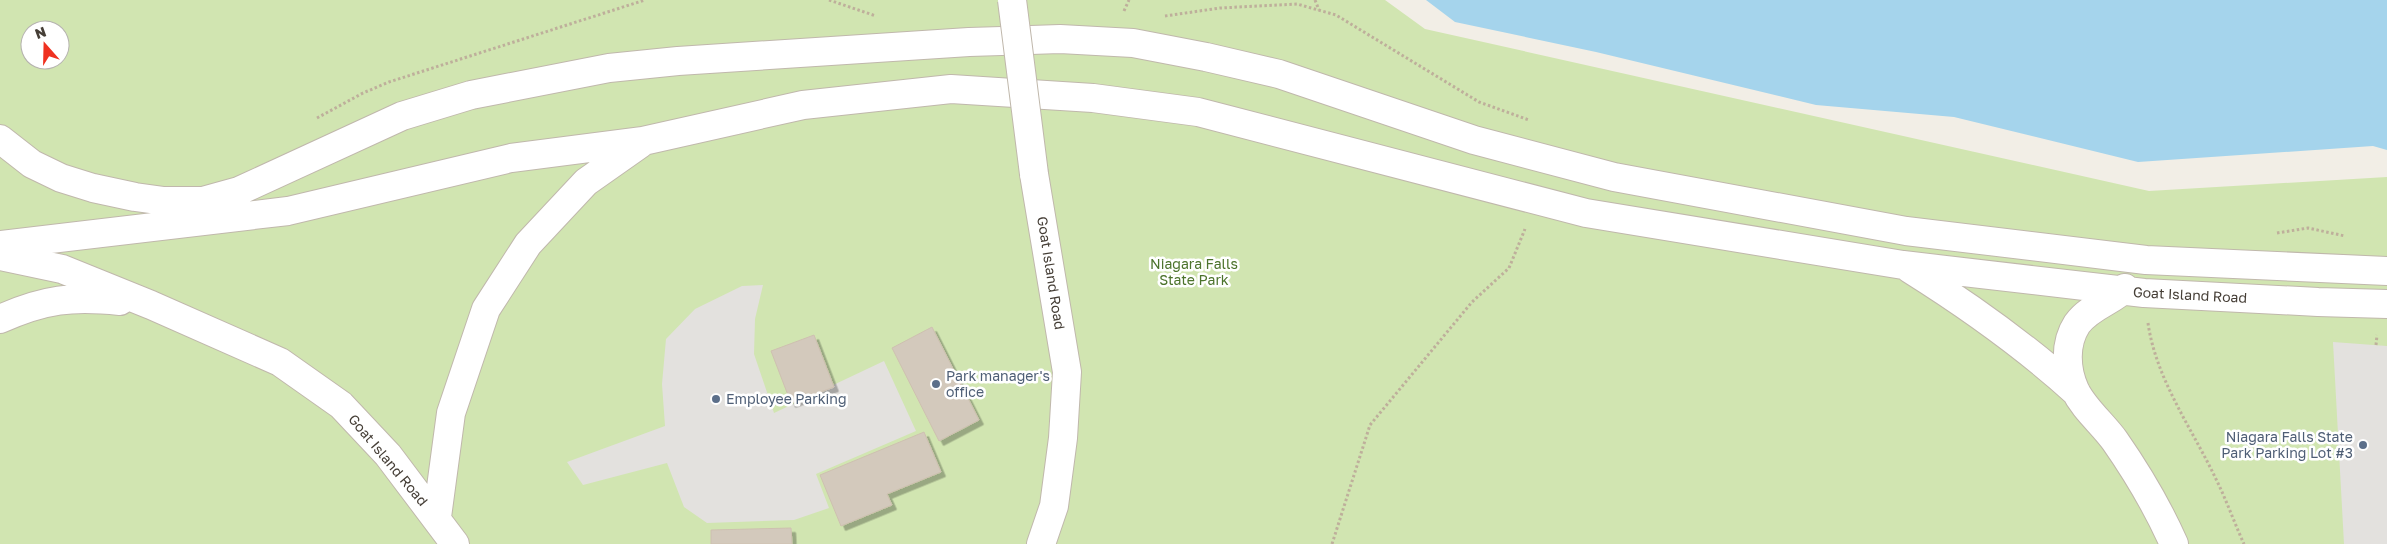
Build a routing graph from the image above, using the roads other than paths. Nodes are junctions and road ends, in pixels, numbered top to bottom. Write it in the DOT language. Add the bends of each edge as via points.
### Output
graph roads {
  1 [pos="1012,0"];
  2 [pos="0,139"];
  3 [pos="643,141"];
  4 [pos="1996,242"];
  5 [pos="0,245"];
  6 [pos="0,256"];
  7 [pos="2146,260"];
  8 [pos="1903,265"];
  9 [pos="2387,271"];
  10 [pos="2133,292"];
  11 [pos="2387,304"];
  12 [pos="151,305"];
  13 [pos="0,319"];
  14 [pos="2076,392"];
  15 [pos="437,517"];
  16 [pos="455,544"];
  17 [pos="1041,544"];
  18 [pos="2174,544"];
  1 -- 17 [label="street, Goat Island Road, bridge" via="1034,174 1067,372 1054,506"];
  2 -- 4 [label="street" via="32,164 93,188 154,200 203,201 239,191 402,116 471,94 538,81 609,68 678,61 1060,39 1134,43 1279,74 1474,140 1614,178 1906,231"];
  3 -- 5 [label="street" via="511,158 288,211"];
  3 -- 8 [label="street" via="803,105 951,89 1093,98 1198,112 1586,213"];
  3 -- 15 [label="street" via="586,182 528,244 486,309 451,413"];
  4 -- 7 [label="street"];
  4 -- 8 [label="street"];
  6 -- 12 [label="street, Goat Island Road" via="62,269"];
  7 -- 9 [label="street"];
  7 -- 10 [label="street"];
  8 -- 10 [label="street"];
  8 -- 14 [label="street" via="1967,305 2037,357"];
  10 -- 11 [label="street, Goat Island Road"];
  10 -- 14 [label="street, Goat Island Road" via="2096,306 2077,324 2068,345 2068,368"];
  12 -- 13 [label="street, Goat Island Road" via="90,298 60,299 28,307"];
  12 -- 15 [label="street, Goat Island Road" via="280,362 341,404 388,455"];
  14 -- 18 [label="street, Goat Island Road" via="2115,441 2143,484"];
  15 -- 16 [label="street, Goat Island Road"];
}
